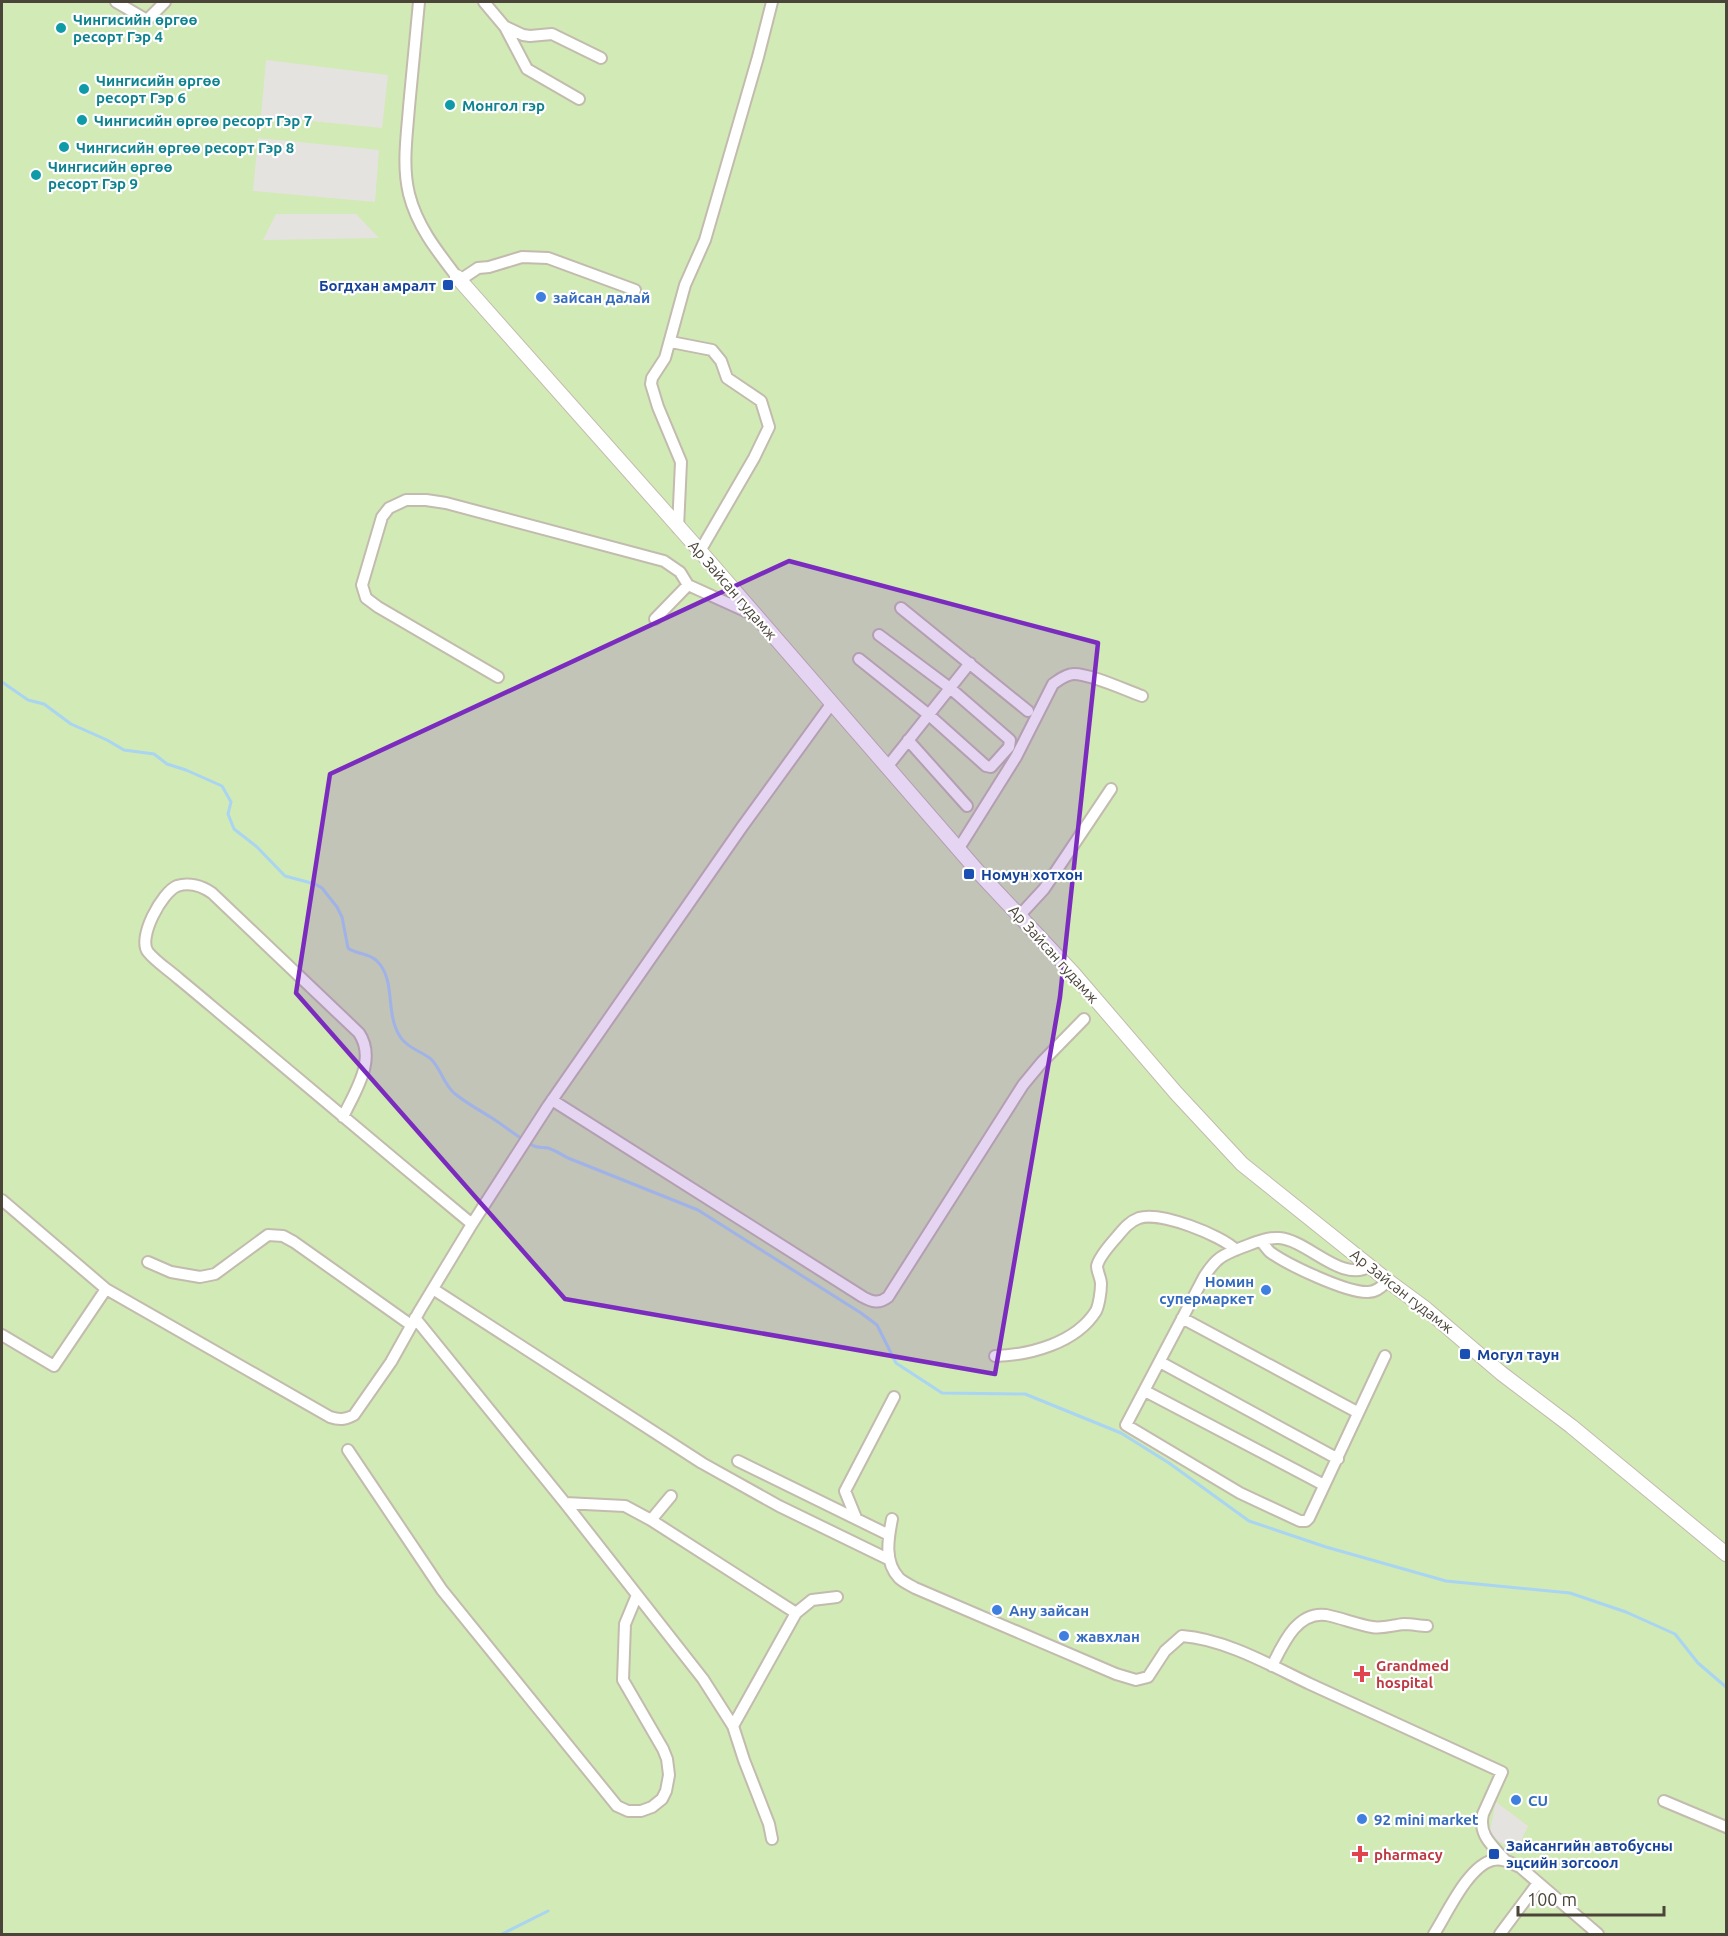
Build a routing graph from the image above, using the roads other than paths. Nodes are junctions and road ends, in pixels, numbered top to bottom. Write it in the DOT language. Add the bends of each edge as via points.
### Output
graph roads {
  1 [pos="116,2"];
  2 [pos="165,2"];
  3 [pos="419,2"];
  4 [pos="484,2"];
  5 [pos="772,2"];
  6 [pos="505,27"];
  7 [pos="601,58"];
  8 [pos="579,99"];
  9 [pos="458,279"];
  10 [pos="635,290"];
  11 [pos="671,342"];
  12 [pos="678,528"];
  13 [pos="699,551"];
  14 [pos="688,585"];
  15 [pos="901,608"];
  16 [pos="757,617"];
  17 [pos="656,619"];
  18 [pos="879,635"];
  19 [pos="859,659"];
  20 [pos="970,663"];
  21 [pos="498,677"];
  22 [pos="950,688"];
  23 [pos="1143,696"];
  24 [pos="832,703"];
  25 [pos="1028,711"];
  26 [pos="928,715"];
  27 [pos="908,740"];
  28 [pos="887,767"];
  29 [pos="1111,789"];
  30 [pos="967,806"];
  31 [pos="959,848"];
  32 [pos="1020,915"];
  33 [pos="1084,1018"];
  34 [pos="552,1100"];
  35 [pos="343,1116"];
  36 [pos="2,1200"];
  37 [pos="472,1224"];
  38 [pos="1261,1241"];
  39 [pos="1236,1250"];
  40 [pos="148,1262"];
  41 [pos="1370,1266"];
  42 [pos="1388,1281"];
  43 [pos="106,1288"];
  44 [pos="433,1289"];
  45 [pos="1182,1318"];
  46 [pos="413,1322"];
  47 [pos="2,1335"];
  48 [pos="995,1356"];
  49 [pos="1385,1356"];
  50 [pos="1160,1362"];
  51 [pos="1145,1390"];
  52 [pos="894,1397"];
  53 [pos="1357,1412"];
  54 [pos="348,1450"];
  55 [pos="1338,1459"];
  56 [pos="738,1461"];
  57 [pos="1324,1485"];
  58 [pos="671,1496"];
  59 [pos="566,1503"];
  60 [pos="856,1518"];
  61 [pos="892,1519"];
  62 [pos="651,1520"];
  63 [pos="889,1534"];
  64 [pos="1726,1554"];
  65 [pos="888,1559"];
  66 [pos="637,1595"];
  67 [pos="837,1597"];
  68 [pos="796,1613"];
  69 [pos="1427,1626"];
  70 [pos="1272,1666"];
  71 [pos="733,1726"];
  72 [pos="1664,1801"];
  73 [pos="1726,1827"];
  74 [pos="772,1839"];
  75 [pos="1505,1860"];
  76 [pos="1538,1883"];
  77 [pos="1434,1935"];
  78 [pos="1500,1935"];
  79 [pos="1598,1935"];
  1 -- 2 [label="street" via="147,20"];
  3 -- 9 [label="street" via="406,140 407,181 422,228"];
  4 -- 6 [label="street"];
  5 -- 11 [label="street" via="705,240 685,285"];
  6 -- 7 [label="street" via="523,35 552,34"];
  6 -- 8 [label="street" via="527,69"];
  9 -- 10 [label="street" via="478,267 522,257 548,258"];
  9 -- 12 [label="street, Ар Зайсан гудамж"];
  11 -- 12 [label="street" via="651,384 681,462"];
  11 -- 13 [label="street" via="712,350 727,378 761,401 769,427"];
  12 -- 13 [label="street, Ар Зайсан гудамж"];
  13 -- 16 [label="street, Ар Зайсан гудамж"];
  14 -- 16 [label="street"];
  14 -- 17 [label="street"];
  14 -- 21 [label="street" via="680,572 664,561 452,505 426,500 406,501 389,508 379,523 362,585 366,598"];
  15 -- 20 [label="street"];
  16 -- 24 [label="street, Ар Зайсан гудамж"];
  18 -- 22 [label="street"];
  19 -- 26 [label="street"];
  20 -- 22 [label="street"];
  20 -- 25 [label="street"];
  22 -- 26 [label="street"];
  22 -- 26 [label="street" via="1010,740 1009,747 989,768"];
  23 -- 31 [label="street" via="1073,674 1053,684 1016,757"];
  24 -- 28 [label="street, Ар Зайсан гудамж"];
  24 -- 34 [label="street"];
  26 -- 27 [label="street"];
  27 -- 28 [label="street"];
  27 -- 30 [label="street"];
  28 -- 31 [label="street, Ар Зайсан гудамж"];
  29 -- 32 [label="street" via="1044,889"];
  31 -- 32 [label="street, Ар Зайсан гудамж"];
  32 -- 41 [label="street, Ар Зайсан гудамж" via="1242,1164"];
  33 -- 34 [label="street" via="1023,1085 883,1302 863,1297"];
  34 -- 37 [label="street"];
  35 -- 35 [label="street" via="146,949 148,929 171,890 190,885 212,893 359,1033 365,1043 366,1062"];
  35 -- 37 [label="street"];
  36 -- 43 [label="street"];
  37 -- 44 [label="street"];
  38 -- 39 [label="street"];
  38 -- 41 [label="street" via="1283,1239 1353,1270"];
  38 -- 42 [label="street" via="1279,1257 1343,1287 1371,1292"];
  39 -- 45 [label="street" via="1214,1262"];
  39 -- 48 [label="street" via="1225,1241 1173,1220 1152,1216 1137,1219 1117,1236 1100,1259 1097,1309 1081,1328 1054,1345 1014,1356"];
  40 -- 46 [label="street" via="171,1272 200,1277 216,1274 268,1235 283,1236"];
  41 -- 42 [label="street, Ар Зайсан гудамж"];
  42 -- 64 [label="street, Ар Зайсан гудамж"];
  43 -- 46 [label="street" via="337,1420 358,1410"];
  43 -- 47 [label="street" via="54,1366"];
  44 -- 46 [label="street"];
  44 -- 65 [label="street" via="702,1463"];
  45 -- 50 [label="street"];
  45 -- 53 [label="street"];
  46 -- 59 [label="street"];
  49 -- 53 [label="street"];
  50 -- 51 [label="street"];
  50 -- 55 [label="street"];
  51 -- 57 [label="street"];
  51 -- 57 [label="street" via="1126,1425 1240,1492 1306,1521"];
  52 -- 60 [label="street" via="845,1491"];
  53 -- 55 [label="street"];
  54 -- 66 [label="street" via="442,1590 609,1799 622,1809 635,1811 647,1810 662,1799 669,1775 663,1749 623,1680 625,1624"];
  55 -- 57 [label="street"];
  56 -- 60 [label="street"];
  58 -- 62 [label="street"];
  59 -- 62 [label="street" via="624,1506"];
  59 -- 66 [label="street"];
  60 -- 63 [label="street"];
  61 -- 63 [label="street"];
  62 -- 68 [label="street"];
  63 -- 65 [label="street"];
  65 -- 70 [label="street" via="899,1578 915,1588 1136,1680 1148,1677 1165,1651 1182,1636 1229,1647"];
  66 -- 71 [label="street" via="703,1679"];
  67 -- 68 [label="street" via="812,1600"];
  68 -- 71 [label="street"];
  69 -- 70 [label="street" via="1373,1628 1312,1615 1298,1623"];
  70 -- 75 [label="street" via="1502,1772 1481,1821 1482,1831"];
  71 -- 74 [label="street"];
  72 -- 73 [label="street"];
  75 -- 76 [label="street"];
  75 -- 77 [label="street" via="1487,1863 1473,1874"];
  76 -- 78 [label="street"];
  76 -- 79 [label="street"];
}
